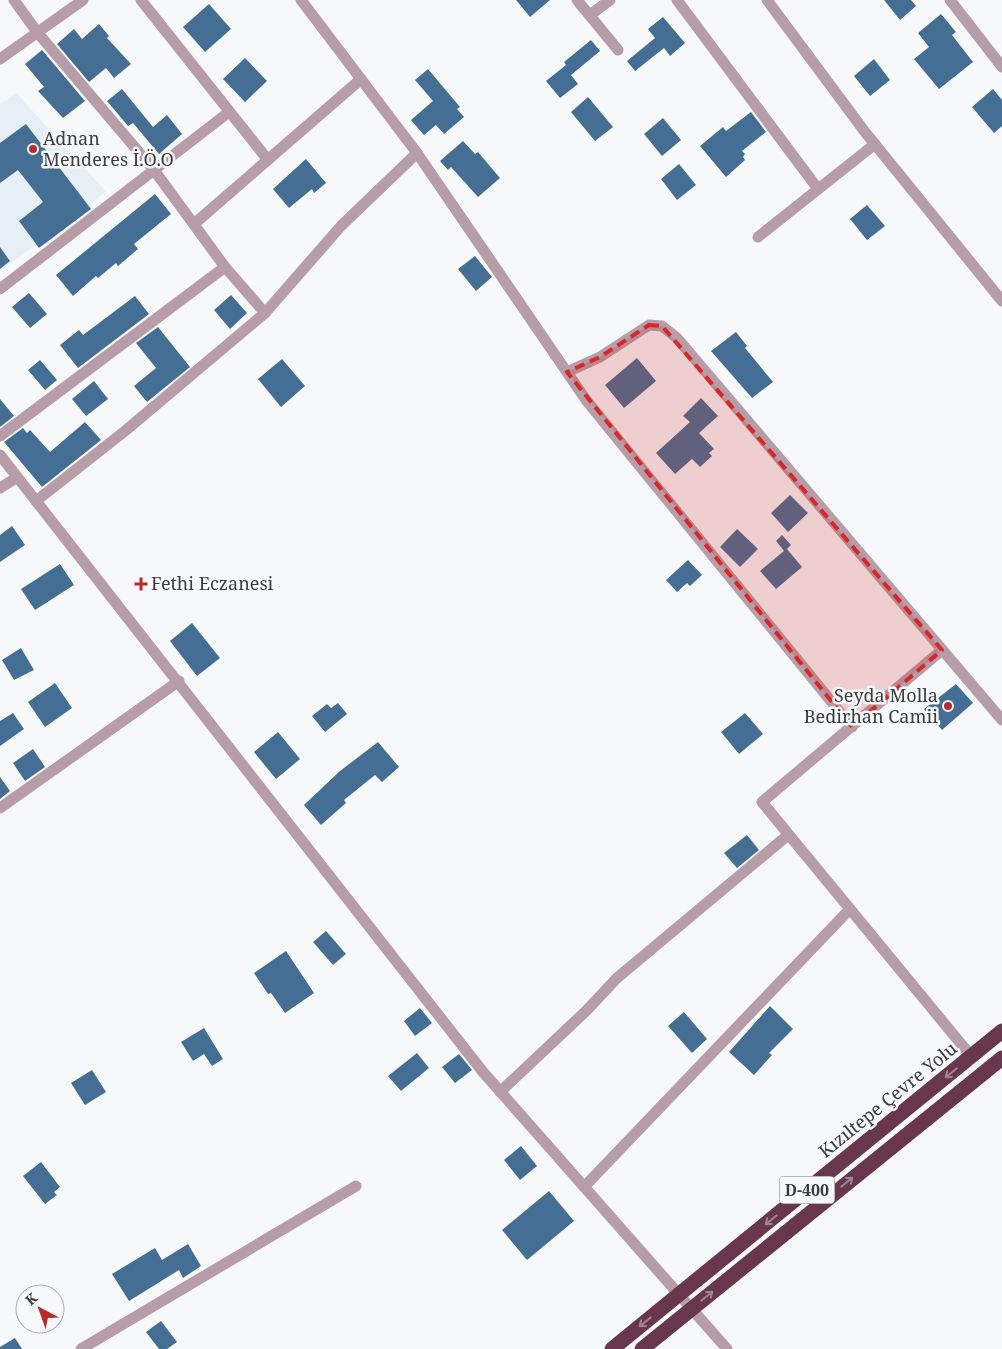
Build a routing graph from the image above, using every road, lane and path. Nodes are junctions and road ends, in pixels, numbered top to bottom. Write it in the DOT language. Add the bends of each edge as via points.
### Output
graph roads {
  1 [pos="14,0"];
  2 [pos="83,0"];
  3 [pos="141,0"];
  4 [pos="301,0"];
  5 [pos="577,0"];
  6 [pos="610,0"];
  7 [pos="677,0"];
  8 [pos="767,0"];
  9 [pos="950,0"];
  10 [pos="590,16"];
  11 [pos="37,32"];
  12 [pos="618,50"];
  13 [pos="0,59"];
  14 [pos="1002,67"];
  15 [pos="361,79"];
  16 [pos="230,112"];
  17 [pos="875,144"];
  18 [pos="417,153"];
  19 [pos="268,160"];
  20 [pos="154,170"];
  21 [pos="818,189"];
  22 [pos="194,224"];
  23 [pos="758,237"];
  24 [pos="225,267"];
  25 [pos="0,289"];
  26 [pos="1002,301"];
  27 [pos="265,313"];
  28 [pos="567,372"];
  29 [pos="0,436"];
  30 [pos="0,455"];
  31 [pos="16,478"];
  32 [pos="0,488"];
  33 [pos="36,501"];
  34 [pos="942,650"];
  35 [pos="179,681"];
  36 [pos="1000,713"];
  37 [pos="852,727"];
  38 [pos="0,808"];
  39 [pos="788,834"];
  40 [pos="850,909"];
  41 [pos="1002,1031"];
  42 [pos="971,1056"];
  43 [pos="1002,1058"];
  44 [pos="500,1092"];
  45 [pos="356,1186"];
  46 [pos="584,1186"];
  47 [pos="679,1295"];
  48 [pos="692,1309"];
  49 [pos="82,1349"];
  50 [pos="612,1349"];
  51 [pos="642,1349"];
  52 [pos="727,1349"];
  1 -- 11 [label="street"];
  2 -- 11 [label="street"];
  3 -- 16 [label="street"];
  4 -- 15 [label="street"];
  5 -- 10 [label="street"];
  6 -- 10 [label="street"];
  7 -- 21 [label="street"];
  8 -- 17 [label="street"];
  9 -- 14 [label="street"];
  10 -- 12 [label="street"];
  11 -- 13 [label="street"];
  11 -- 20 [label="street"];
  15 -- 18 [label="street"];
  15 -- 19 [label="street"];
  16 -- 19 [label="street"];
  16 -- 20 [label="street"];
  17 -- 21 [label="street"];
  17 -- 26 [label="street"];
  18 -- 27 [label="street" via="341,226"];
  18 -- 28 [label="street"];
  19 -- 22 [label="street"];
  20 -- 22 [label="street"];
  20 -- 25 [label="street"];
  21 -- 23 [label="street"];
  22 -- 24 [label="street"];
  24 -- 27 [label="street"];
  24 -- 29 [label="street"];
  27 -- 33 [label="street"];
  28 -- 34 [label="street" via="600,357 649,325 662,326 677,338"];
  28 -- 37 [label="street" via="586,400"];
  30 -- 31 [label="street"];
  31 -- 32 [label="street"];
  31 -- 33 [label="street"];
  33 -- 35 [label="street"];
  34 -- 36 [label="street"];
  34 -- 37 [label="street"];
  35 -- 38 [label="street"];
  35 -- 44 [label="street"];
  37 -- 39 [label="street" via="762,802"];
  39 -- 40 [label="street"];
  39 -- 44 [label="street" via="616,978 586,1011"];
  40 -- 42 [label="street"];
  40 -- 46 [label="street"];
  41 -- 42 [label="highway, Kızıltepe Çevre Yolu / D-400"];
  42 -- 47 [label="highway, Kızıltepe Çevre Yolu / D-400, one-way"];
  48 -- 43 [label="highway, D-400, one-way"];
  44 -- 46 [label="street"];
  45 -- 49 [label="street"];
  46 -- 47 [label="street"];
  47 -- 48 [label="street"];
  47 -- 50 [label="highway, Kızıltepe Çevre Yolu / D-400, one-way"];
  48 -- 51 [label="highway, D-400"];
  48 -- 52 [label="street"];
}
